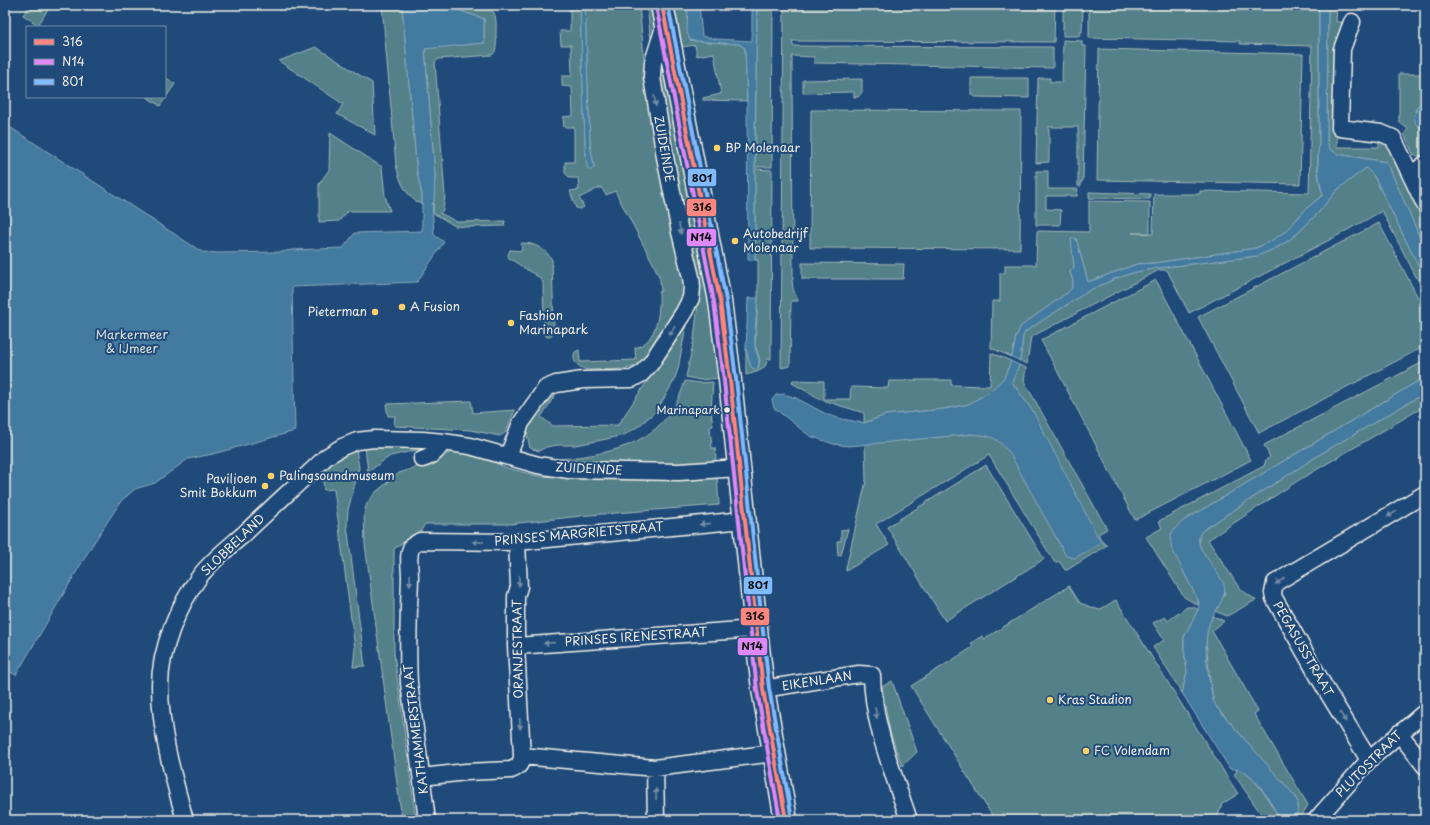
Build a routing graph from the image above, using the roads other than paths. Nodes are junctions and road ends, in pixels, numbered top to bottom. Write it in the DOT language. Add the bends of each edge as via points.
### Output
graph roads {
  1 [pos="664,15"];
  2 [pos="1352,22"];
  3 [pos="1425,164"];
  4 [pos="1411,175"];
  5 [pos="1425,205"];
  6 [pos="374,439"];
  7 [pos="443,442"];
  8 [pos="508,456"];
  9 [pos="422,459"];
  10 [pos="739,468"];
  11 [pos="1425,494"];
  12 [pos="744,520"];
  13 [pos="517,542"];
  14 [pos="415,543"];
  15 [pos="755,628"];
  16 [pos="516,646"];
  17 [pos="763,689"];
  18 [pos="1425,712"];
  19 [pos="1399,733"];
  20 [pos="774,753"];
  21 [pos="522,756"];
  22 [pos="1370,760"];
  23 [pos="1425,766"];
  24 [pos="655,768"];
  25 [pos="422,777"];
  26 [pos="185,820"];
  27 [pos="427,820"];
  28 [pos="656,820"];
  29 [pos="786,820"];
  30 [pos="909,820"];
  31 [pos="1316,820"];
  1 -- 8 [label="street, ZUIDEINDE, one-way" via="652,77 665,157 691,277 691,298 651,363 641,374 632,379 583,380 546,388 522,423"];
  1 -- 10 [label="main road" via="720,301"];
  2 -- 4 [label="street" via="1342,49 1340,128 1391,136"];
  3 -- 4 [label="street"];
  4 -- 5 [label="street"];
  6 -- 7 [label="street, ZUIDEINDE"];
  6 -- 26 [label="street, SLOBBELAND" via="347,444 326,457 207,568 175,620 162,665 161,714 170,765"];
  7 -- 8 [label="street, ZUIDEINDE"];
  7 -- 9 [label="street" via="437,452"];
  8 -- 10 [label="street, ZUIDEINDE" via="538,465 569,470 679,472"];
  10 -- 12 [label="main road"];
  11 -- 22 [label="street, PEGASUSSTRAAT, one-way" via="1275,583 1273,588 1274,598 1324,688"];
  12 -- 13 [label="street, PRINSES MARGRIETSTRAAT, one-way"];
  12 -- 15 [label="main road"];
  13 -- 14 [label="street, PRINSES MARGRIETSTRAAT, one-way"];
  13 -- 16 [label="street, ORANJESTRAAT, one-way" via="519,587 516,596"];
  14 -- 25 [label="street, KATHAMMERSTRAAT, one-way" via="409,555 408,660"];
  15 -- 16 [label="street, PRINSES IRENESTRAAT, one-way"];
  15 -- 17 [label="main road"];
  16 -- 21 [label="street, ORANJESTRAAT, one-way"];
  17 -- 20 [label="main road"];
  17 -- 30 [label="street, EIKENLAAN, one-way" via="872,674 872,693 878,728"];
  18 -- 19 [label="street, PLUTOSTRAAT"];
  19 -- 22 [label="street, PLUTOSTRAAT"];
  19 -- 23 [label="street"];
  20 -- 24 [label="street"];
  20 -- 29 [label="main road"];
  21 -- 24 [label="street"];
  21 -- 25 [label="street" via="520,764 511,770"];
  22 -- 31 [label="street, PLUTOSTRAAT"];
  28 -- 24 [label="street, one-way"];
  25 -- 27 [label="street, KATHAMMERSTRAAT"];
}
